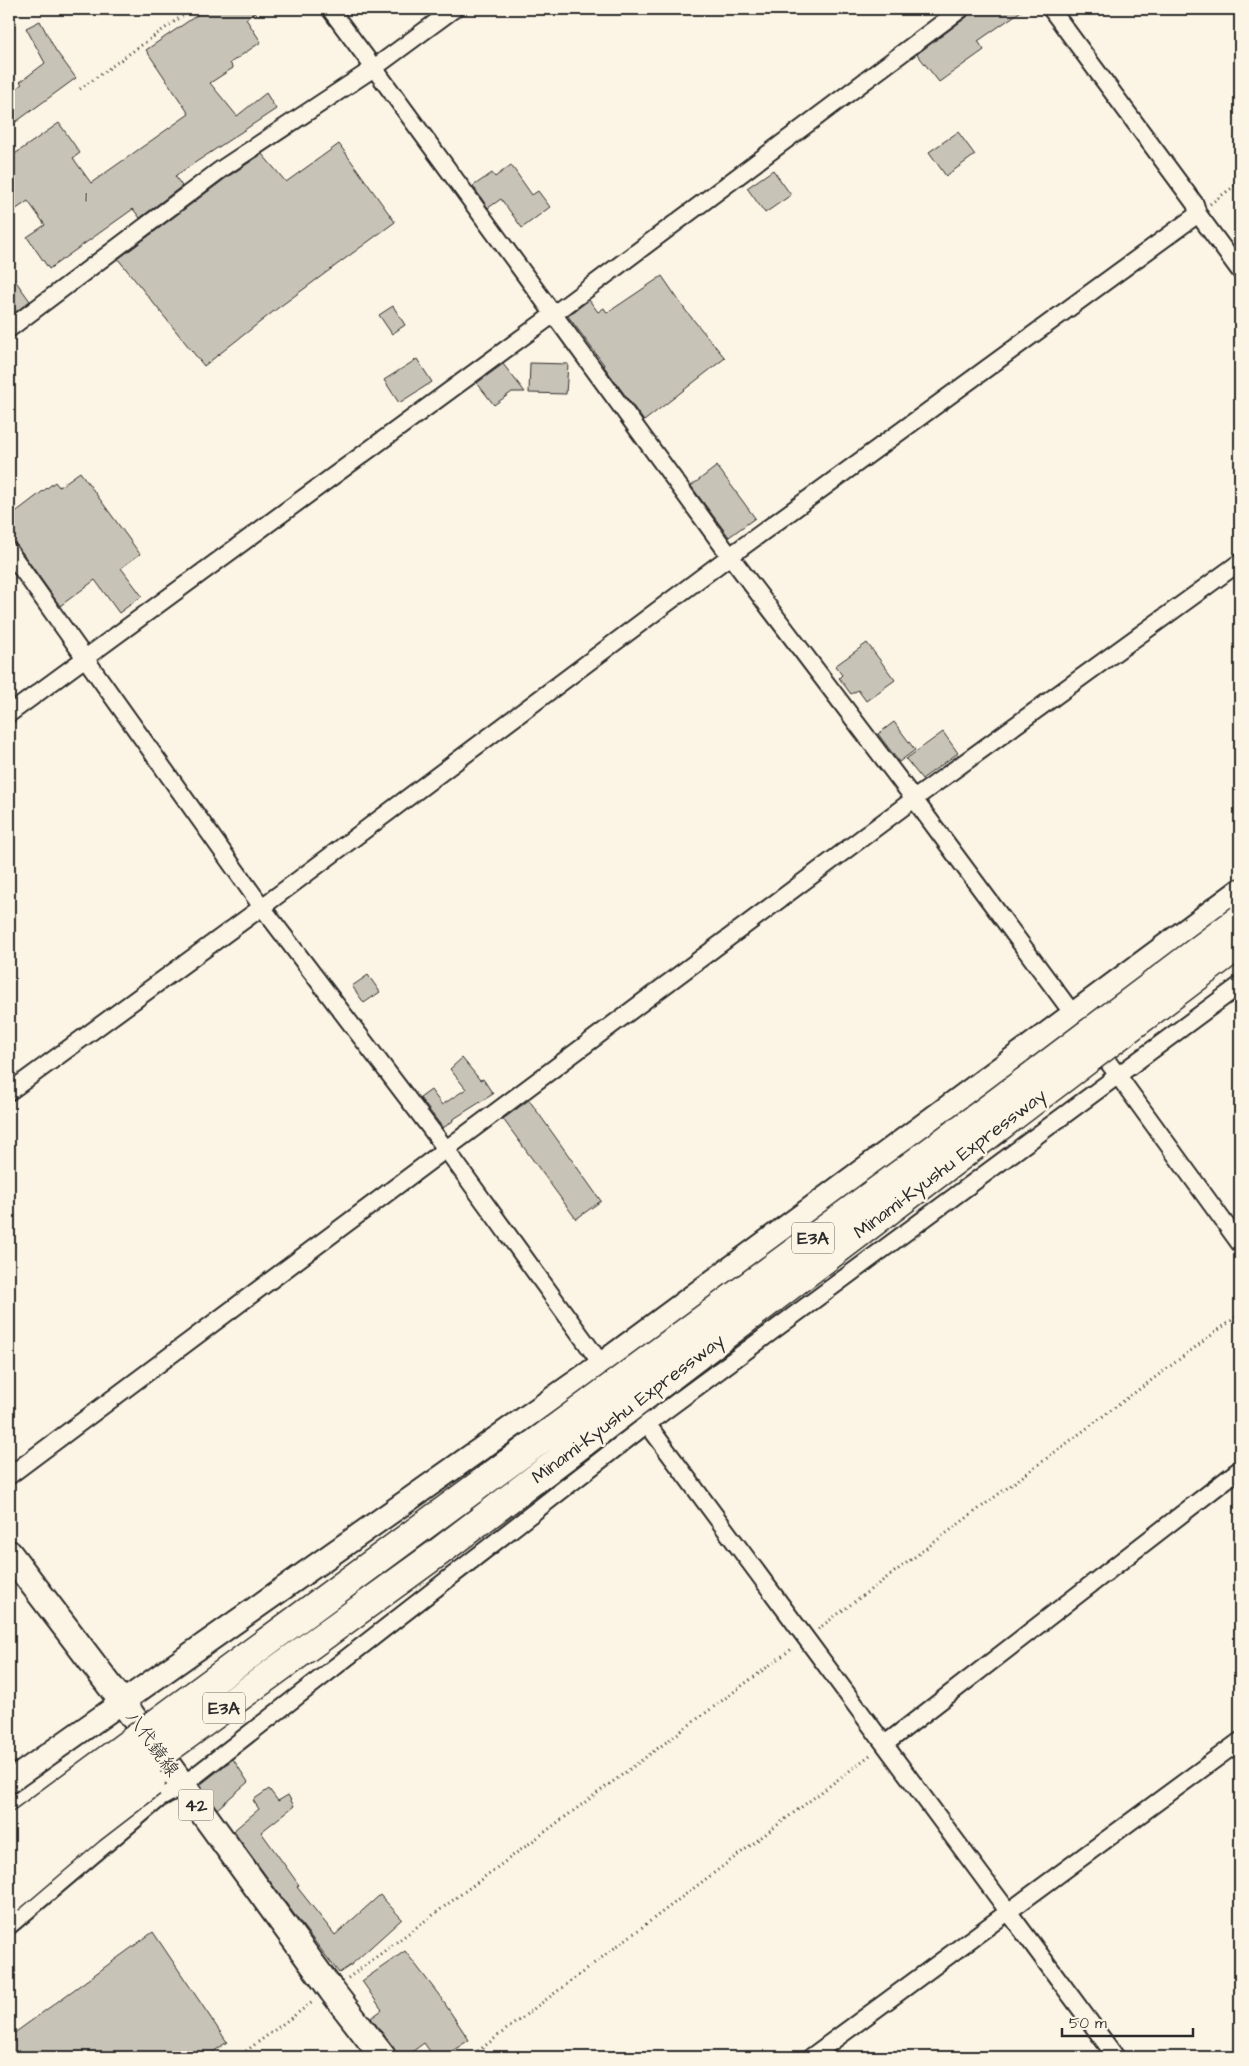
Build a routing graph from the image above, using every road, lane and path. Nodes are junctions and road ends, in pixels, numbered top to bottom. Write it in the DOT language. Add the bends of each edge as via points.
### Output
graph roads {
  1 [pos="192,9"];
  2 [pos="330,9"];
  3 [pos="454,9"];
  4 [pos="961,9"];
  5 [pos="1051,9"];
  6 [pos="374,68"];
  7 [pos="80,89"];
  8 [pos="1240,182"];
  9 [pos="1198,214"];
  10 [pos="1240,271"];
  11 [pos="554,314"];
  12 [pos="9,329"];
  13 [pos="9,550"];
  14 [pos="730,556"];
  15 [pos="1240,562"];
  16 [pos="86,657"];
  17 [pos="9,714"];
  18 [pos="914,799"];
  19 [pos="1240,890"];
  20 [pos="262,907"];
  21 [pos="1240,918"];
  22 [pos="1240,944"];
  23 [pos="1240,985"];
  24 [pos="1073,1014"];
  25 [pos="1118,1075"];
  26 [pos="9,1092"];
  27 [pos="446,1149"];
  28 [pos="1240,1244"];
  29 [pos="1240,1314"];
  30 [pos="601,1364"];
  31 [pos="647,1424"];
  32 [pos="1240,1469"];
  33 [pos="9,1476"];
  34 [pos="9,1552"];
  35 [pos="439,1552"];
  36 [pos="384,1555"];
  37 [pos="805,1639"];
  38 [pos="122,1703"];
  39 [pos="1240,1741"];
  40 [pos="890,1751"];
  41 [pos="9,1782"];
  42 [pos="182,1786"];
  43 [pos="9,1808"];
  44 [pos="9,1832"];
  45 [pos="9,1864"];
  46 [pos="9,1899"];
  47 [pos="1008,1911"];
  48 [pos="9,1926"];
  49 [pos="332,1991"];
  50 [pos="238,2057"];
  51 [pos="383,2057"];
  52 [pos="470,2057"];
  53 [pos="810,2057"];
  54 [pos="1116,2057"];
  1 -- 7 [label="path"];
  2 -- 6 [label="street"];
  3 -- 6 [label="street"];
  4 -- 11 [label="street"];
  5 -- 9 [label="street" via="1195,204"];
  6 -- 11 [label="street"];
  6 -- 12 [label="street" via="220,170"];
  8 -- 9 [label="path"];
  9 -- 10 [label="street"];
  9 -- 14 [label="street"];
  11 -- 14 [label="street"];
  11 -- 16 [label="street"];
  13 -- 16 [label="street"];
  14 -- 18 [label="street"];
  14 -- 20 [label="street"];
  15 -- 18 [label="street"];
  16 -- 17 [label="street"];
  16 -- 20 [label="street"];
  18 -- 24 [label="street"];
  18 -- 27 [label="street"];
  19 -- 24 [label="street"];
  20 -- 26 [label="street"];
  20 -- 27 [label="street"];
  21 -- 36 [label="highway, Minami-Kyushu Expressway / E3A, bridge" via="987,1110"];
  22 -- 35 [label="highway, Minami-Kyushu Expressway / E3A, bridge"];
  23 -- 25 [label="street"];
  24 -- 25 [label="street"];
  24 -- 30 [label="street"];
  25 -- 28 [label="street"];
  25 -- 31 [label="street"];
  27 -- 30 [label="street"];
  27 -- 33 [label="street"];
  29 -- 37 [label="path"];
  30 -- 31 [label="street"];
  30 -- 38 [label="street"];
  31 -- 37 [label="street"];
  31 -- 42 [label="street"];
  32 -- 40 [label="street"];
  34 -- 38 [label="main road, 八代鏡線 / 42"];
  35 -- 45 [label="highway, Minami-Kyushu Expressway / E3A, bridge"];
  35 -- 46 [label="highway, bridge" via="373,1612 90,1830"];
  36 -- 43 [label="highway, bridge" via="326,1588"];
  36 -- 44 [label="highway, Minami-Kyushu Expressway / E3A, bridge"];
  37 -- 40 [label="street"];
  37 -- 49 [label="path"];
  38 -- 41 [label="street"];
  38 -- 42 [label="main road, 八代鏡線 / 42"];
  39 -- 47 [label="street"];
  40 -- 47 [label="street"];
  40 -- 52 [label="path"];
  42 -- 48 [label="street" via="159,1799"];
  42 -- 49 [label="main road, 八代鏡線 / 42"];
  47 -- 53 [label="street"];
  47 -- 54 [label="street"];
  49 -- 50 [label="path" via="316,1999"];
  49 -- 51 [label="main road, 八代鏡線 / 42"];
}
